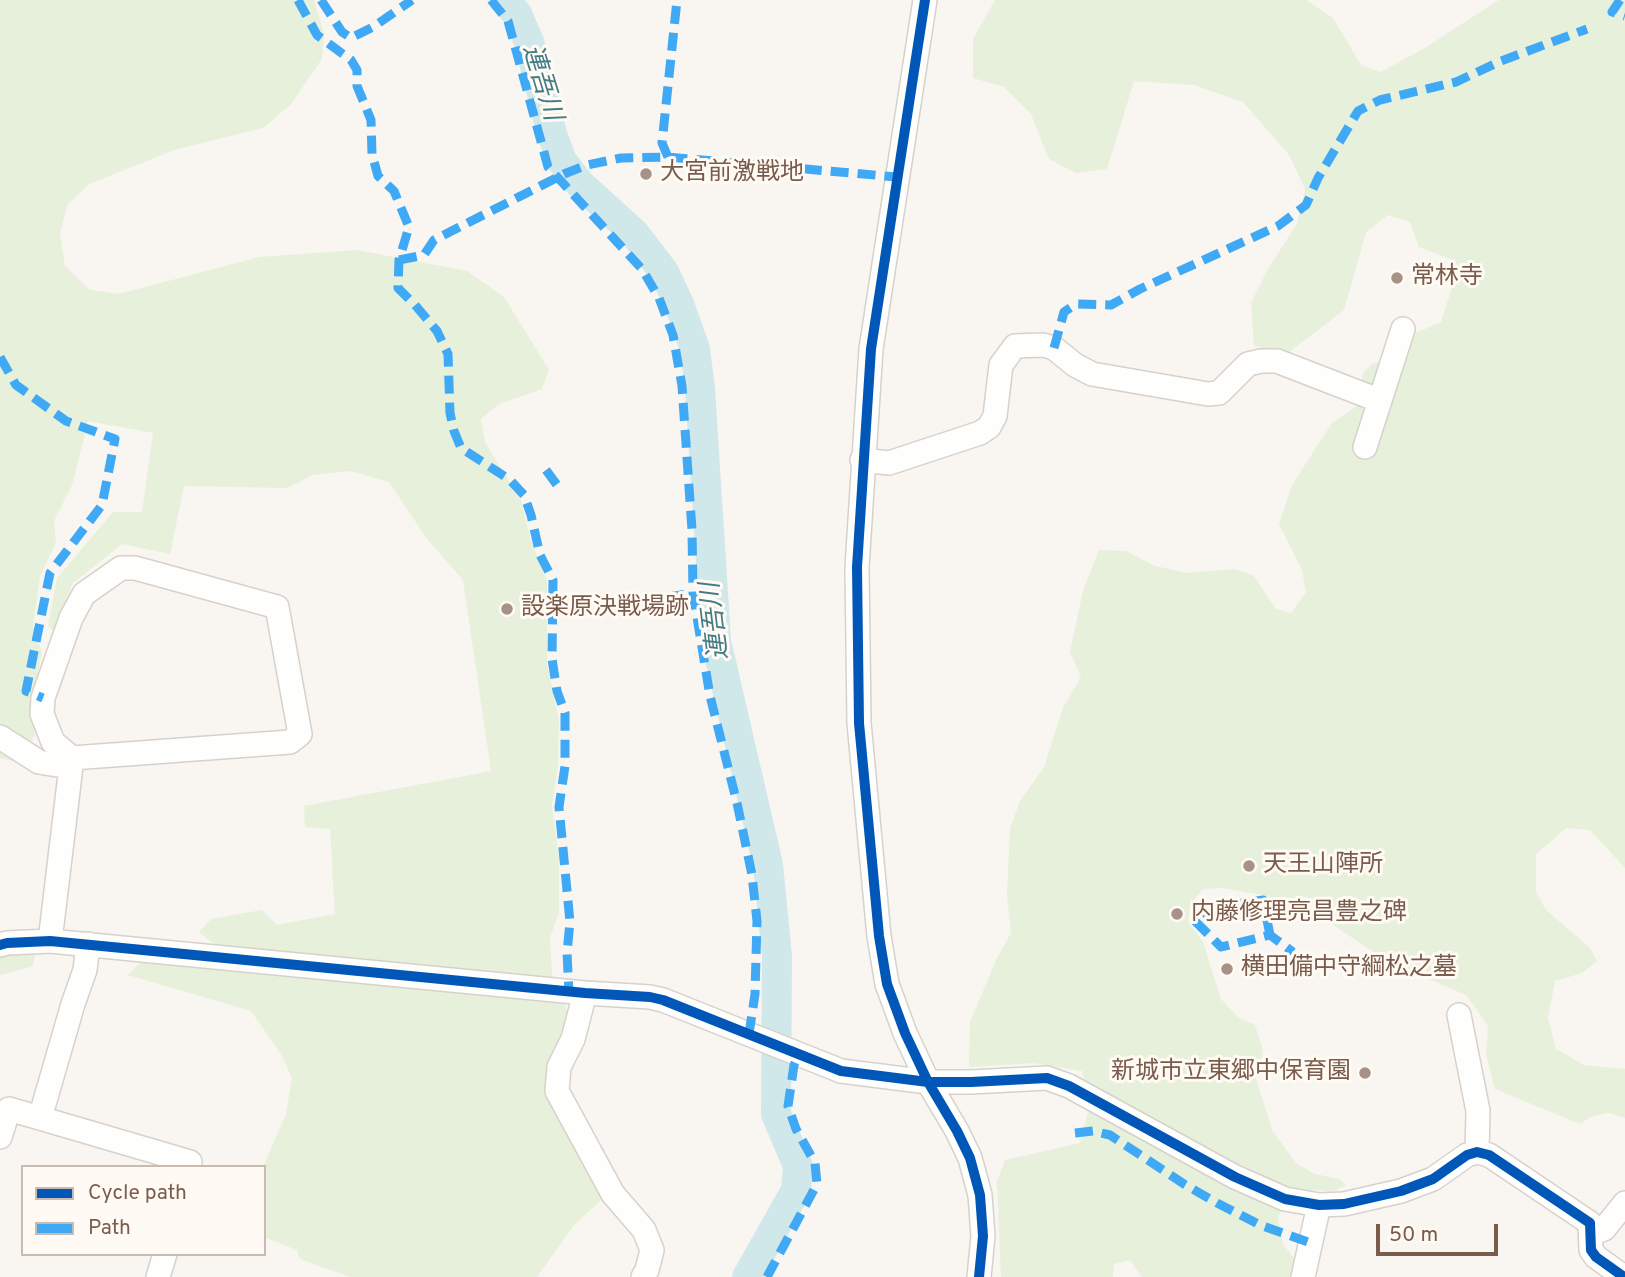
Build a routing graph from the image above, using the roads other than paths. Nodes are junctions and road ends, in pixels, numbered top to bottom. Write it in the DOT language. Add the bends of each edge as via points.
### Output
graph roads {
  1 [pos="925,0"];
  2 [pos="1404,329"];
  3 [pos="1378,400"];
  4 [pos="1365,447"];
  5 [pos="862,460"];
  6 [pos="0,737"];
  7 [pos="70,762"];
  8 [pos="50,941"];
  9 [pos="88,944"];
  10 [pos="0,945"];
  11 [pos="585,993"];
  12 [pos="1458,1015"];
  13 [pos="928,1082"];
  14 [pos="40,1118"];
  15 [pos="0,1138"];
  16 [pos="1477,1152"];
  17 [pos="189,1165"];
  18 [pos="1625,1203"];
  19 [pos="1319,1205"];
  20 [pos="1592,1233"];
  21 [pos="164,1256"];
  22 [pos="158,1277"];
  23 [pos="643,1277"];
  24 [pos="979,1277"];
  25 [pos="1303,1277"];
  26 [pos="1624,1277"];
  1 -- 5 [label="street" via="871,349"];
  2 -- 3 [label="street"];
  3 -- 4 [label="street"];
  3 -- 5 [label="street" via="1277,361 1248,364 1219,393 1208,394 1092,374 1054,348 1015,346 1001,365 995,416 981,433 889,463"];
  5 -- 13 [label="street" via="857,567 859,711 879,936 887,984"];
  6 -- 7 [label="street" via="38,762"];
  7 -- 7 [label="street" via="289,742 300,734 277,607 135,568 121,568 84,594 43,698 42,714 53,741"];
  7 -- 8 [label="street"];
  8 -- 9 [label="street"];
  8 -- 10 [label="street"];
  9 -- 11 [label="street"];
  9 -- 14 [label="street" via="85,970"];
  11 -- 13 [label="street" via="663,1000 841,1071"];
  11 -- 23 [label="street" via="573,1038 559,1067 557,1091 613,1194 644,1230 652,1250"];
  12 -- 16 [label="street" via="1478,1111"];
  13 -- 19 [label="street" via="1047,1078 1235,1177 1285,1199"];
  13 -- 24 [label="street" via="971,1157 983,1236"];
  14 -- 15 [label="street" via="9,1108"];
  14 -- 17 [label="street"];
  16 -- 19 [label="street" via="1433,1179 1401,1191"];
  16 -- 20 [label="street" via="1489,1155 1590,1223"];
  18 -- 20 [label="street" via="1604,1229"];
  19 -- 25 [label="street"];
  20 -- 26 [label="street" via="1591,1250 1596,1257"];
  21 -- 22 [label="street"];
}
